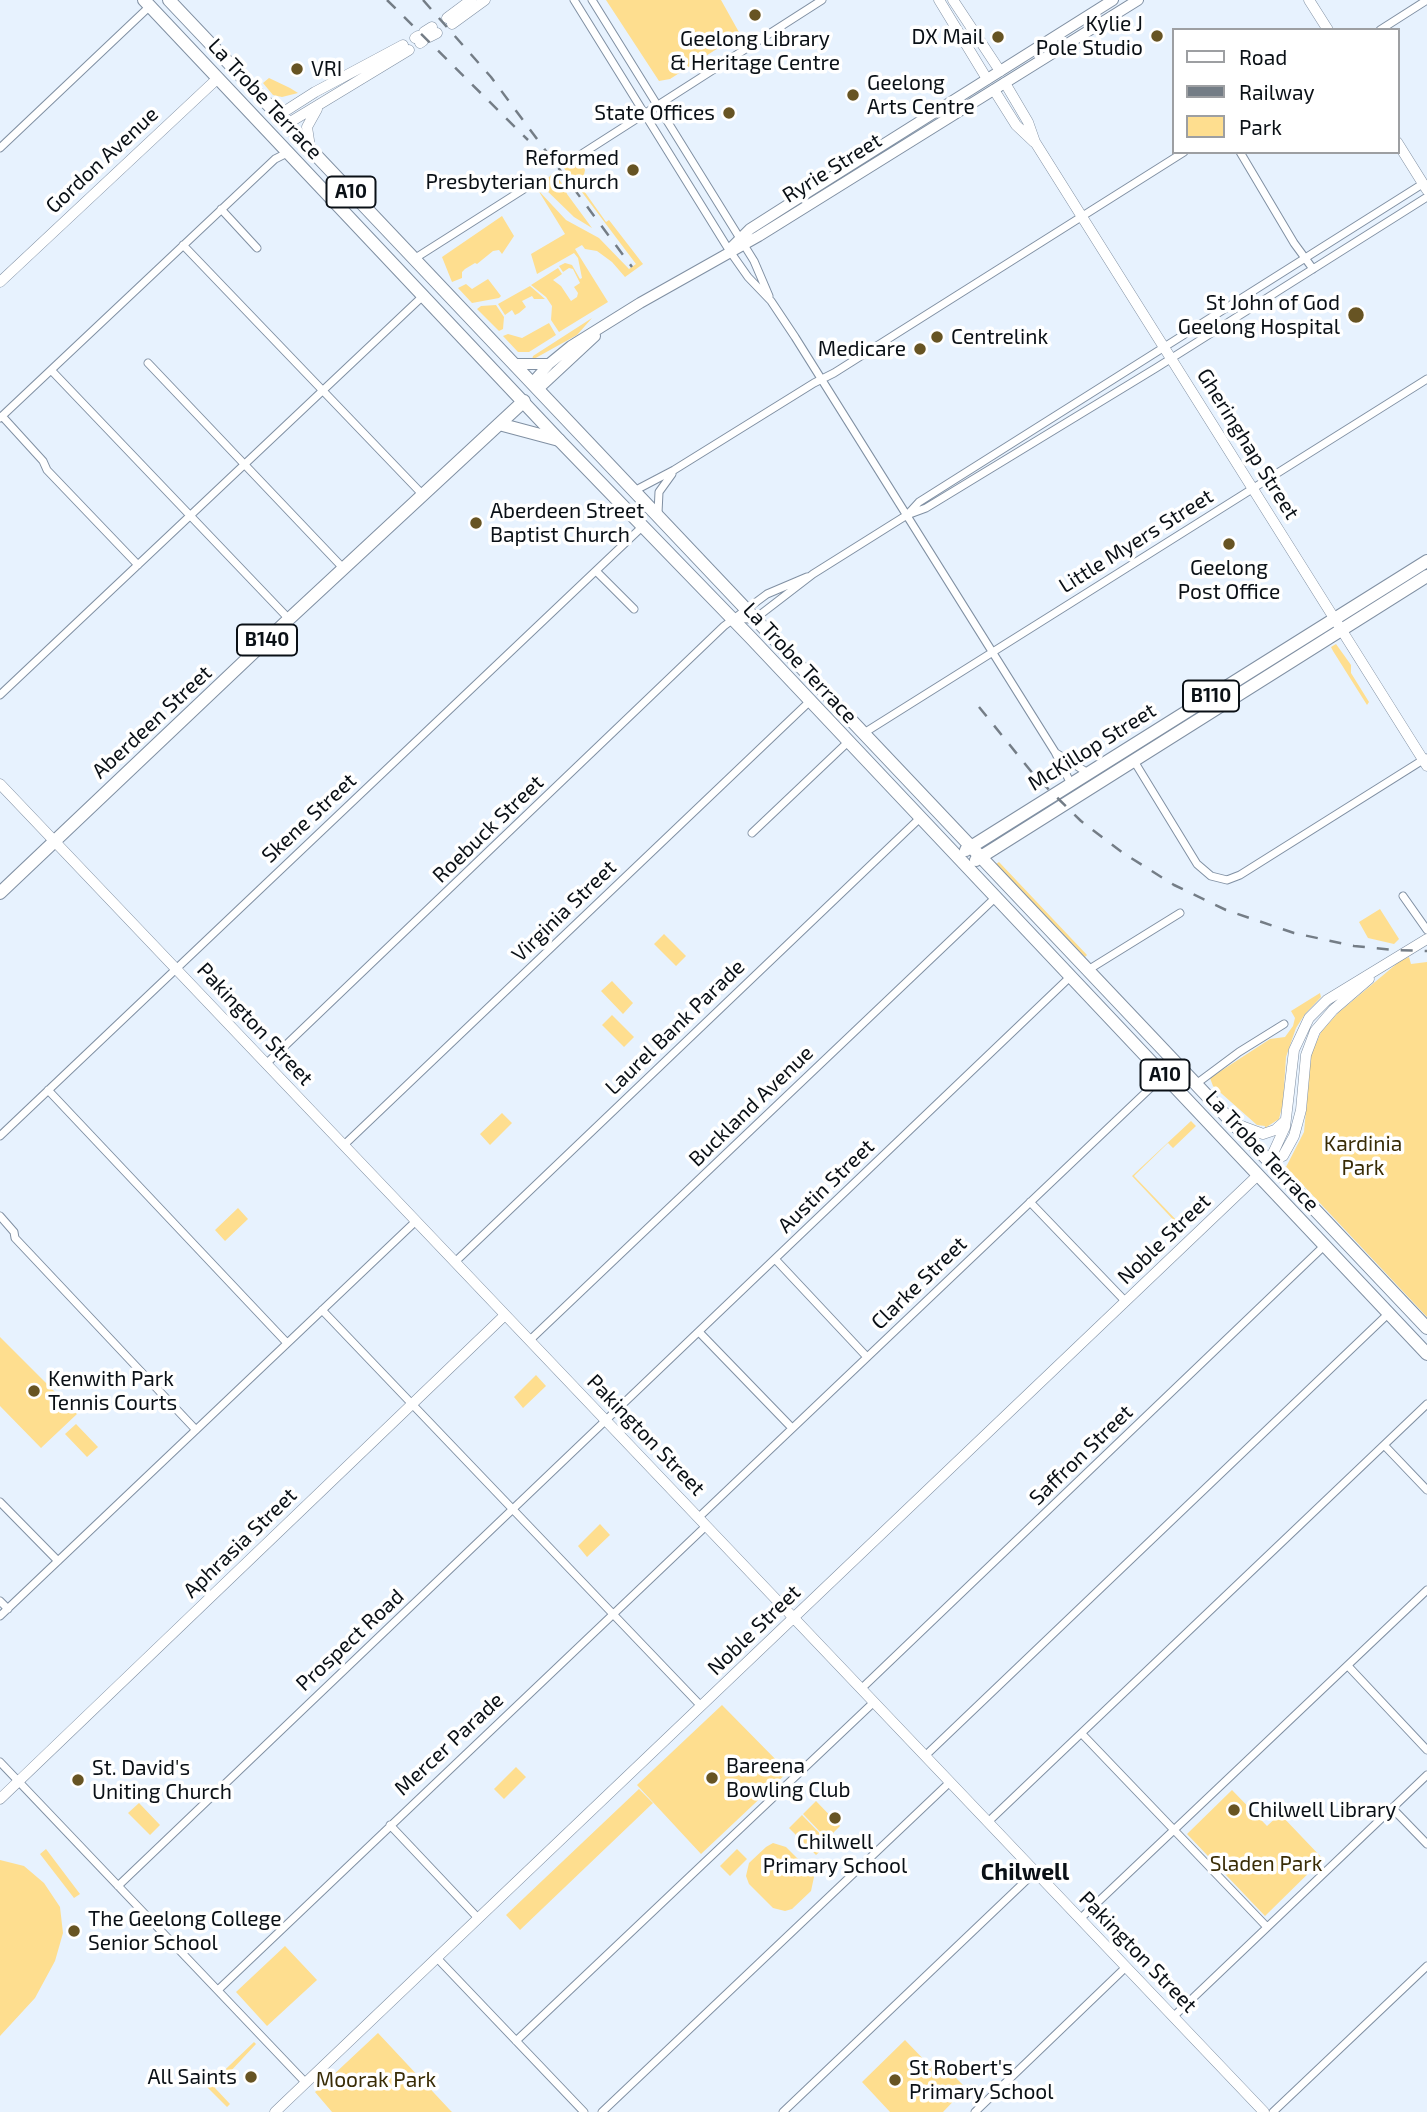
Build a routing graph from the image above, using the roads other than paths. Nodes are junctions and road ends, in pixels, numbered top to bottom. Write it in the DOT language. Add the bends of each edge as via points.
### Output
graph roads {
  1 [pos="169,0"];
  2 [pos="471,0"];
  3 [pos="574,0"];
  4 [pos="592,0"];
  5 [pos="822,0"];
  6 [pos="939,0"];
  7 [pos="953,0"];
  8 [pos="1113,0"];
  9 [pos="1138,0"];
  10 [pos="1309,0"];
  11 [pos="1427,0"];
  12 [pos="484,1"];
  13 [pos="147,3"];
  14 [pos="452,23"];
  15 [pos="1327,28"];
  16 [pos="1383,28"];
  17 [pos="401,48"];
  18 [pos="231,66"];
  19 [pos="1000,71"];
  20 [pos="218,78"];
  21 [pos="987,79"];
  22 [pos="352,83"];
  23 [pos="1005,83"];
  24 [pos="994,90"];
  25 [pos="324,101"];
  26 [pos="658,105"];
  27 [pos="646,113"];
  28 [pos="283,120"];
  29 [pos="270,132"];
  30 [pos="1035,142"];
  31 [pos="1399,145"];
  32 [pos="0,148"];
  33 [pos="313,151"];
  34 [pos="289,152"];
  35 [pos="1181,154"];
  36 [pos="1241,154"];
  37 [pos="577,157"];
  38 [pos="698,169"];
  39 [pos="683,177"];
  40 [pos="535,182"];
  41 [pos="1426,185"];
  42 [pos="1427,197"];
  43 [pos="221,209"];
  44 [pos="1081,216"];
  45 [pos="742,242"];
  46 [pos="183,245"];
  47 [pos="257,248"];
  48 [pos="727,253"];
  49 [pos="1305,258"];
  50 [pos="414,259"];
  51 [pos="1313,269"];
  52 [pos="0,282"];
  53 [pos="424,295"];
  54 [pos="771,301"];
  55 [pos="601,328"];
  56 [pos="1164,346"];
  57 [pos="1171,359"];
  58 [pos="148,363"];
  59 [pos="514,364"];
  60 [pos="549,364"];
  61 [pos="51,370"];
  62 [pos="822,379"];
  63 [pos="1427,379"];
  64 [pos="535,386"];
  65 [pos="323,391"];
  66 [pos="520,402"];
  67 [pos="1,417"];
  68 [pos="499,424"];
  69 [pos="559,440"];
  70 [pos="244,464"];
  71 [pos="674,470"];
  72 [pos="1253,488"];
  73 [pos="635,491"];
  74 [pos="423,495"];
  75 [pos="190,515"];
  76 [pos="907,515"];
  77 [pos="658,517"];
  78 [pos="643,526"];
  79 [pos="1427,561"];
  80 [pos="138,565"];
  81 [pos="344,569"];
  82 [pos="596,571"];
  83 [pos="813,574"];
  84 [pos="1427,576"];
  85 [pos="634,609"];
  86 [pos="750,613"];
  87 [pos="732,618"];
  88 [pos="1335,618"];
  89 [pos="289,619"];
  90 [pos="1342,630"];
  91 [pos="993,653"];
  92 [pos="0,695"];
  93 [pos="809,702"];
  94 [pos="864,733"];
  95 [pos="848,743"];
  96 [pos="1055,752"];
  97 [pos="1134,761"];
  98 [pos="1426,761"];
  99 [pos="1088,773"];
  100 [pos="1071,784"];
  101 [pos="2,790"];
  102 [pos="920,818"];
  103 [pos="751,833"];
  104 [pos="55,841"];
  105 [pos="972,846"];
  106 [pos="957,856"];
  107 [pos="981,857"];
  108 [pos="967,866"];
  109 [pos="0,893"];
  110 [pos="1406,896"];
  111 [pos="996,897"];
  112 [pos="1180,913"];
  113 [pos="1427,930"];
  114 [pos="1427,939"];
  115 [pos="1388,962"];
  116 [pos="176,968"];
  117 [pos="1088,970"];
  118 [pos="1070,976"];
  119 [pos="1284,1024"];
  120 [pos="266,1064"];
  121 [pos="1164,1075"];
  122 [pos="1196,1084"];
  123 [pos="48,1090"];
  124 [pos="1286,1121"];
  125 [pos="1233,1123"];
  126 [pos="0,1136"];
  127 [pos="344,1145"];
  128 [pos="1269,1162"];
  129 [pos="1258,1175"];
  130 [pos="1030,1202"];
  131 [pos="0,1216"];
  132 [pos="416,1221"];
  133 [pos="1324,1245"];
  134 [pos="775,1259"];
  135 [pos="455,1262"];
  136 [pos="1126,1302"];
  137 [pos="322,1310"];
  138 [pos="1389,1313"];
  139 [pos="505,1315"];
  140 [pos="1427,1328"];
  141 [pos="699,1332"];
  142 [pos="530,1340"];
  143 [pos="287,1343"];
  144 [pos="1427,1353"];
  145 [pos="867,1357"];
  146 [pos="413,1404"];
  147 [pos="1427,1404"];
  148 [pos="606,1421"];
  149 [pos="792,1428"];
  150 [pos="196,1430"];
  151 [pos="1384,1445"];
  152 [pos="1427,1490"];
  153 [pos="0,1502"];
  154 [pos="513,1509"];
  155 [pos="702,1522"];
  156 [pos="58,1561"];
  157 [pos="1427,1590"];
  158 [pos="0,1601"];
  159 [pos="8,1609"];
  160 [pos="614,1613"];
  161 [pos="0,1616"];
  162 [pos="794,1618"];
  163 [pos="1348,1665"];
  164 [pos="861,1689"];
  165 [pos="874,1702"];
  166 [pos="701,1706"];
  167 [pos="1082,1734"];
  168 [pos="1427,1750"];
  169 [pos="925,1756"];
  170 [pos="0,1762"];
  171 [pos="1427,1775"];
  172 [pos="19,1781"];
  173 [pos="950,1782"];
  174 [pos="0,1799"];
  175 [pos="1392,1808"];
  176 [pos="988,1822"];
  177 [pos="390,1825"];
  178 [pos="1174,1829"];
  179 [pos="1427,1844"];
  180 [pos="1035,1872"];
  181 [pos="118,1886"];
  182 [pos="478,1918"];
  183 [pos="1080,1919"];
  184 [pos="1267,1927"];
  185 [pos="437,1958"];
  186 [pos="1427,1966"];
  187 [pos="1126,1967"];
  188 [pos="218,1990"];
  189 [pos="1173,2017"];
  190 [pos="516,2041"];
  191 [pos="306,2083"];
  192 [pos="275,2112"];
  193 [pos="584,2112"];
  194 [pos="601,2112"];
  195 [pos="783,2112"];
  196 [pos="975,2112"];
  197 [pos="1264,2112"];
  198 [pos="1273,2112"];
  1 -- 18 [label="main road, La Trobe Terrace / A10"];
  2 -- 12 [label="street" via="447,18"];
  3 -- 27 [label="street"];
  4 -- 26 [label="street"];
  5 -- 26 [label="street"];
  6 -- 21 [label="street, Gheringhap Street"];
  7 -- 19 [label="street, Gheringhap Street"];
  8 -- 19 [label="main road, Ryrie Street"];
  9 -- 23 [label="main road, Ryrie Street"];
  10 -- 15 [label="street"];
  11 -- 16 [label="street"];
  12 -- 14 [label="street"];
  13 -- 20 [label="main road, La Trobe Terrace / A10"];
  13 -- 32 [label="street"];
  17 -- 22 [label="street"];
  17 -- 22 [label="street"];
  17 -- 28 [label="street" via="315,92"];
  18 -- 20 [label="main road, Gordon Avenue"];
  18 -- 28 [label="main road, La Trobe Terrace / A10"];
  19 -- 21 [label="main road, Ryrie Street"];
  19 -- 23 [label="main road, Gheringhap Street"];
  20 -- 29 [label="main road, La Trobe Terrace / A10"];
  20 -- 52 [label="street, Gordon Avenue"];
  21 -- 24 [label="main road, Gheringhap Street"];
  21 -- 45 [label="main road, Ryrie Street" via="750,229"];
  22 -- 25 [label="street"];
  23 -- 24 [label="main road, Ryrie Street"];
  23 -- 30 [label="street, Gheringhap Street"];
  24 -- 30 [label="street, Gheringhap Street" via="1016,125"];
  24 -- 45 [label="main road, Ryrie Street"];
  25 -- 28 [label="street"];
  25 -- 33 [label="street" via="307,127"];
  26 -- 27 [label="street"];
  26 -- 38 [label="street"];
  27 -- 37 [label="street"];
  27 -- 39 [label="street"];
  28 -- 29 [label="main road"];
  28 -- 33 [label="main road, La Trobe Terrace / A10"];
  29 -- 34 [label="main road, La Trobe Terrace / A10"];
  30 -- 44 [label="street, Gheringhap Street"];
  31 -- 41 [label="street"];
  33 -- 50 [label="main road, La Trobe Terrace / A10"];
  34 -- 43 [label="street" via="275,159"];
  34 -- 53 [label="main road, La Trobe Terrace / A10"];
  35 -- 44 [label="street"];
  36 -- 49 [label="street"];
  38 -- 39 [label="street"];
  38 -- 45 [label="street"];
  39 -- 48 [label="street"];
  40 -- 50 [label="street"];
  41 -- 49 [label="street"];
  42 -- 51 [label="street"];
  43 -- 46 [label="street"];
  43 -- 47 [label="street"];
  44 -- 56 [label="street, Gheringhap Street"];
  44 -- 62 [label="street"];
  45 -- 48 [label="main road, Ryrie Street"];
  45 -- 54 [label="street"];
  46 -- 61 [label="street"];
  46 -- 65 [label="street"];
  48 -- 54 [label="street"];
  48 -- 55 [label="main road, Ryrie Street"];
  49 -- 51 [label="street"];
  49 -- 56 [label="street"];
  50 -- 59 [label="main road, La Trobe Terrace / A10"];
  51 -- 57 [label="street"];
  53 -- 65 [label="street"];
  53 -- 66 [label="main road, La Trobe Terrace / A10"];
  54 -- 62 [label="street"];
  55 -- 60 [label="main road, Ryrie Street"];
  55 -- 64 [label="main road, Ryrie Street"];
  56 -- 57 [label="street, Gheringhap Street"];
  56 -- 76 [label="street" via="919,502"];
  57 -- 72 [label="street, Gheringhap Street"];
  57 -- 76 [label="street"];
  58 -- 70 [label="street"];
  59 -- 60 [label="main road"];
  59 -- 64 [label="main road, La Trobe Terrace / A10"];
  60 -- 64 [label="main road, Ryrie Street"];
  61 -- 67 [label="street"];
  61 -- 75 [label="street"];
  62 -- 71 [label="street"];
  62 -- 76 [label="street"];
  63 -- 72 [label="street, Little Myers Street"];
  64 -- 66 [label="main road, B140"];
  64 -- 73 [label="main road, La Trobe Terrace / A10"];
  65 -- 70 [label="street"];
  65 -- 74 [label="street"];
  66 -- 68 [label="main road, Aberdeen Street / B140"];
  66 -- 69 [label="main road, La Trobe Terrace / A10"];
  67 -- 80 [label="street"];
  68 -- 69 [label="main road"];
  68 -- 74 [label="main road, Aberdeen Street / B140"];
  69 -- 78 [label="main road, La Trobe Terrace / A10"];
  70 -- 75 [label="street"];
  70 -- 81 [label="street"];
  71 -- 73 [label="street"];
  71 -- 77 [label="street" via="659,492"];
  72 -- 88 [label="street, Gheringhap Street"];
  72 -- 91 [label="street, Little Myers Street"];
  73 -- 77 [label="main road, La Trobe Terrace / A10"];
  74 -- 81 [label="main road, Aberdeen Street / B140"];
  75 -- 80 [label="street"];
  75 -- 89 [label="street"];
  76 -- 83 [label="street"];
  76 -- 91 [label="street"];
  77 -- 86 [label="main road, La Trobe Terrace / A10"];
  78 -- 82 [label="street, Skene Street"];
  78 -- 87 [label="main road, La Trobe Terrace / A10"];
  79 -- 88 [label="main road, McKillop Street / B110"];
  80 -- 92 [label="street"];
  81 -- 89 [label="main road, Aberdeen Street / B140"];
  82 -- 85 [label="street"];
  82 -- 116 [label="street, Skene Street"];
  83 -- 86 [label="street" via="776,604"];
  83 -- 86 [label="street" via="781,586"];
  84 -- 90 [label="main road, McKillop Street / B110"];
  86 -- 87 [label="street, Roebuck Street"];
  86 -- 87 [label="street"];
  86 -- 94 [label="main road, La Trobe Terrace / A10"];
  87 -- 93 [label="main road, La Trobe Terrace / A10"];
  87 -- 120 [label="street, Roebuck Street"];
  88 -- 90 [label="street, Gheringhap Street"];
  88 -- 99 [label="main road, McKillop Street / B110"];
  89 -- 104 [label="main road, Aberdeen Street / B140"];
  90 -- 97 [label="main road, McKillop Street / B110"];
  90 -- 98 [label="street, Gheringhap Street"];
  91 -- 94 [label="street, Little Myers Street"];
  91 -- 96 [label="street"];
  93 -- 95 [label="main road, La Trobe Terrace / A10"];
  93 -- 127 [label="street, Virginia Street"];
  94 -- 105 [label="main road, La Trobe Terrace / A10"];
  95 -- 102 [label="main road, La Trobe Terrace / A10"];
  95 -- 103 [label="street"];
  96 -- 99 [label="street"];
  96 -- 100 [label="street"];
  97 -- 98 [label="street" via="1197,864 1211,876 1229,880"];
  97 -- 100 [label="main road" via="1125,760 1083,785"];
  97 -- 107 [label="main road, McKillop Street / B110"];
  99 -- 100 [label="main road, McKillop Street / B110"];
  100 -- 105 [label="main road, McKillop Street / B110"];
  101 -- 104 [label="street, Pakington Street"];
  102 -- 106 [label="main road, La Trobe Terrace / A10"];
  102 -- 135 [label="street, Laurel Bank Parade"];
  104 -- 109 [label="main road, Aberdeen Street / B140"];
  104 -- 116 [label="street, Pakington Street"];
  105 -- 106 [label="main road, McKillop Street / B110"];
  105 -- 107 [label="main road, La Trobe Terrace / A10"];
  106 -- 108 [label="main road, La Trobe Terrace / A10"];
  107 -- 108 [label="main road, McKillop Street / B110"];
  107 -- 117 [label="main road, La Trobe Terrace / A10"];
  108 -- 111 [label="main road, La Trobe Terrace / A10"];
  110 -- 113 [label="street"];
  111 -- 118 [label="main road, La Trobe Terrace / A10"];
  111 -- 142 [label="street, Buckland Avenue"];
  112 -- 117 [label="street"];
  114 -- 115 [label="street"];
  115 -- 124 [label="street" via="1327,1000 1309,1018 1292,1057"];
  115 -- 128 [label="street" via="1332,1010 1315,1031 1306,1055 1294,1136 1283,1156"];
  116 -- 120 [label="street, Pakington Street"];
  116 -- 123 [label="street, Skene Street"];
  117 -- 122 [label="main road, La Trobe Terrace / A10"];
  118 -- 121 [label="main road, La Trobe Terrace / A10"];
  118 -- 134 [label="street, Austin Street"];
  119 -- 122 [label="street"];
  120 -- 127 [label="street, Pakington Street"];
  121 -- 129 [label="main road, La Trobe Terrace / A10"];
  121 -- 130 [label="street, Clarke Street"];
  122 -- 125 [label="main road, La Trobe Terrace / A10"];
  123 -- 126 [label="street, Skene Street"];
  123 -- 143 [label="street"];
  124 -- 125 [label="street" via="1263,1133"];
  124 -- 128 [label="street"];
  125 -- 128 [label="main road, La Trobe Terrace / A10"];
  127 -- 132 [label="street, Pakington Street"];
  128 -- 129 [label="main road"];
  128 -- 140 [label="main road, La Trobe Terrace / A10"];
  129 -- 133 [label="main road, La Trobe Terrace / A10"];
  129 -- 136 [label="street, Noble Street"];
  130 -- 136 [label="street"];
  130 -- 145 [label="street, Clarke Street"];
  131 -- 150 [label="street" via="15,1238"];
  132 -- 135 [label="street, Pakington Street"];
  132 -- 137 [label="street"];
  133 -- 138 [label="main road, La Trobe Terrace / A10"];
  133 -- 164 [label="street, Saffron Street"];
  134 -- 141 [label="street, Austin Street"];
  134 -- 145 [label="street"];
  135 -- 139 [label="street, Pakington Street"];
  136 -- 162 [label="street, Noble Street"];
  137 -- 143 [label="street"];
  137 -- 146 [label="street"];
  138 -- 144 [label="main road, La Trobe Terrace / A10"];
  138 -- 169 [label="street"];
  139 -- 142 [label="street, Pakington Street"];
  139 -- 146 [label="street, Aphrasia Street"];
  141 -- 148 [label="street, Austin Street"];
  141 -- 149 [label="street"];
  142 -- 148 [label="street, Pakington Street"];
  143 -- 150 [label="street"];
  145 -- 149 [label="street, Clarke Street"];
  146 -- 154 [label="street"];
  146 -- 172 [label="street, Aphrasia Street"];
  147 -- 151 [label="street"];
  148 -- 154 [label="street, Prospect Road"];
  148 -- 155 [label="street, Pakington Street"];
  149 -- 155 [label="street, Clarke Street"];
  150 -- 156 [label="street"];
  151 -- 152 [label="street"];
  151 -- 167 [label="street"];
  153 -- 156 [label="street"];
  154 -- 160 [label="street"];
  154 -- 181 [label="street, Prospect Road"];
  155 -- 160 [label="street, Mercer Parade"];
  155 -- 162 [label="street, Pakington Street"];
  156 -- 159 [label="street"];
  157 -- 163 [label="street"];
  158 -- 159 [label="street"];
  159 -- 161 [label="street"];
  160 -- 166 [label="street"];
  160 -- 177 [label="street, Mercer Parade"];
  162 -- 164 [label="street, Pakington Street"];
  162 -- 166 [label="street, Noble Street"];
  163 -- 168 [label="street"];
  163 -- 178 [label="street"];
  164 -- 165 [label="street, Pakington Street"];
  165 -- 169 [label="street, Pakington Street"];
  165 -- 190 [label="street"];
  166 -- 182 [label="street, Noble Street"];
  167 -- 176 [label="street"];
  167 -- 178 [label="street"];
  169 -- 173 [label="street, Pakington Street"];
  170 -- 172 [label="street"];
  171 -- 175 [label="street"];
  172 -- 174 [label="street, Aphrasia Street"];
  172 -- 181 [label="street"];
  173 -- 176 [label="street, Pakington Street"];
  173 -- 194 [label="street"];
  175 -- 179 [label="street"];
  175 -- 184 [label="street"];
  176 -- 180 [label="street, Pakington Street"];
  177 -- 182 [label="street"];
  177 -- 188 [label="street, Mercer Parade"];
  178 -- 183 [label="street"];
  178 -- 184 [label="street"];
  180 -- 183 [label="street, Pakington Street"];
  180 -- 195 [label="street"];
  181 -- 188 [label="street"];
  182 -- 185 [label="street, Noble Street"];
  183 -- 187 [label="street, Pakington Street"];
  184 -- 189 [label="street"];
  185 -- 190 [label="street"];
  185 -- 191 [label="street, Noble Street"];
  186 -- 198 [label="street"];
  187 -- 189 [label="street, Pakington Street"];
  187 -- 196 [label="street"];
  188 -- 191 [label="street"];
  189 -- 197 [label="street, Pakington Street"];
  190 -- 193 [label="street"];
  191 -- 192 [label="street, Noble Street"];
}
